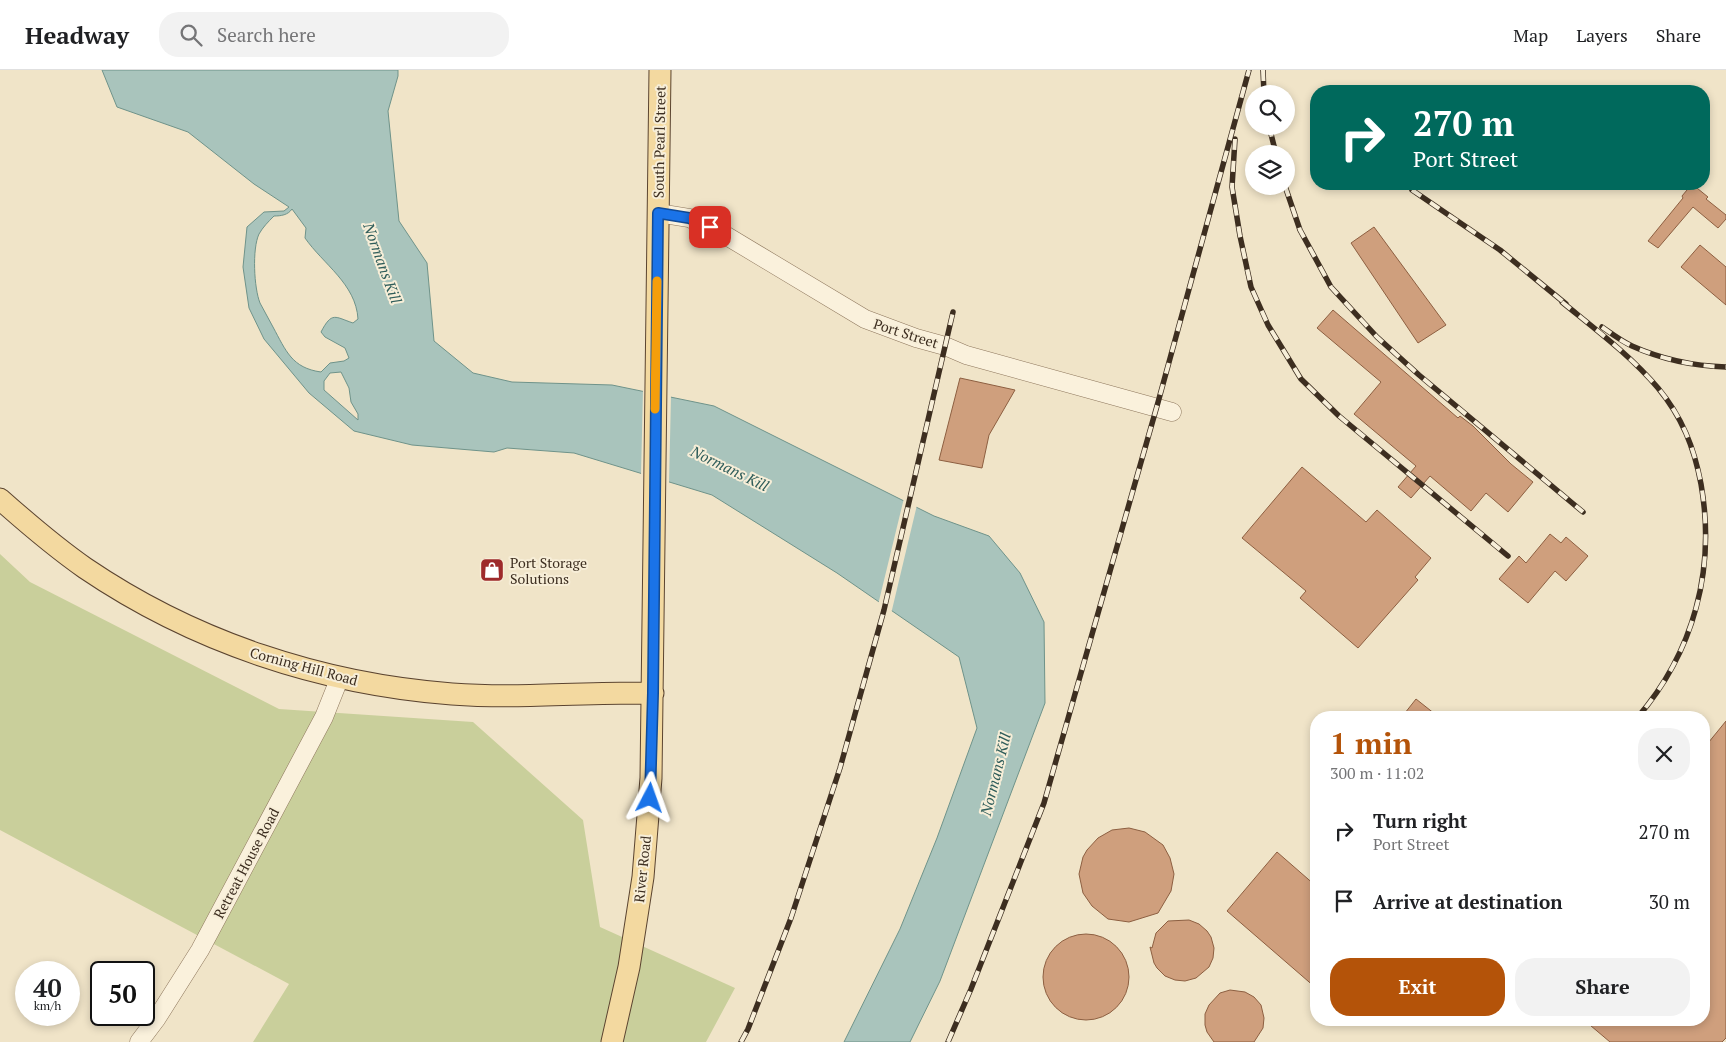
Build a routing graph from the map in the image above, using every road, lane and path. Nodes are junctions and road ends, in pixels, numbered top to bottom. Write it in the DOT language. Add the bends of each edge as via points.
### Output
graph roads {
  1 [pos="660,70"];
  2 [pos="658,213"];
  3 [pos="1172,412"];
  4 [pos="0,499"];
  5 [pos="340,677"];
  6 [pos="653,693"];
  7 [pos="139,1042"];
  8 [pos="612,1042"];
  1 -- 2 [label="main road, South Pearl Street"];
  2 -- 3 [label="street, Port Street" via="689,218 720,232 865,319 966,355"];
  2 -- 6 [label="main road, River Road"];
  4 -- 5 [label="main road, Corning Hill Road" via="84,567 162,614 243,650"];
  5 -- 6 [label="main road, Corning Hill Road" via="453,694"];
  5 -- 7 [label="street, Retreat House Road" via="324,717 200,950"];
  6 -- 8 [label="main road, River Road" via="651,778 643,877 630,967"];
}
